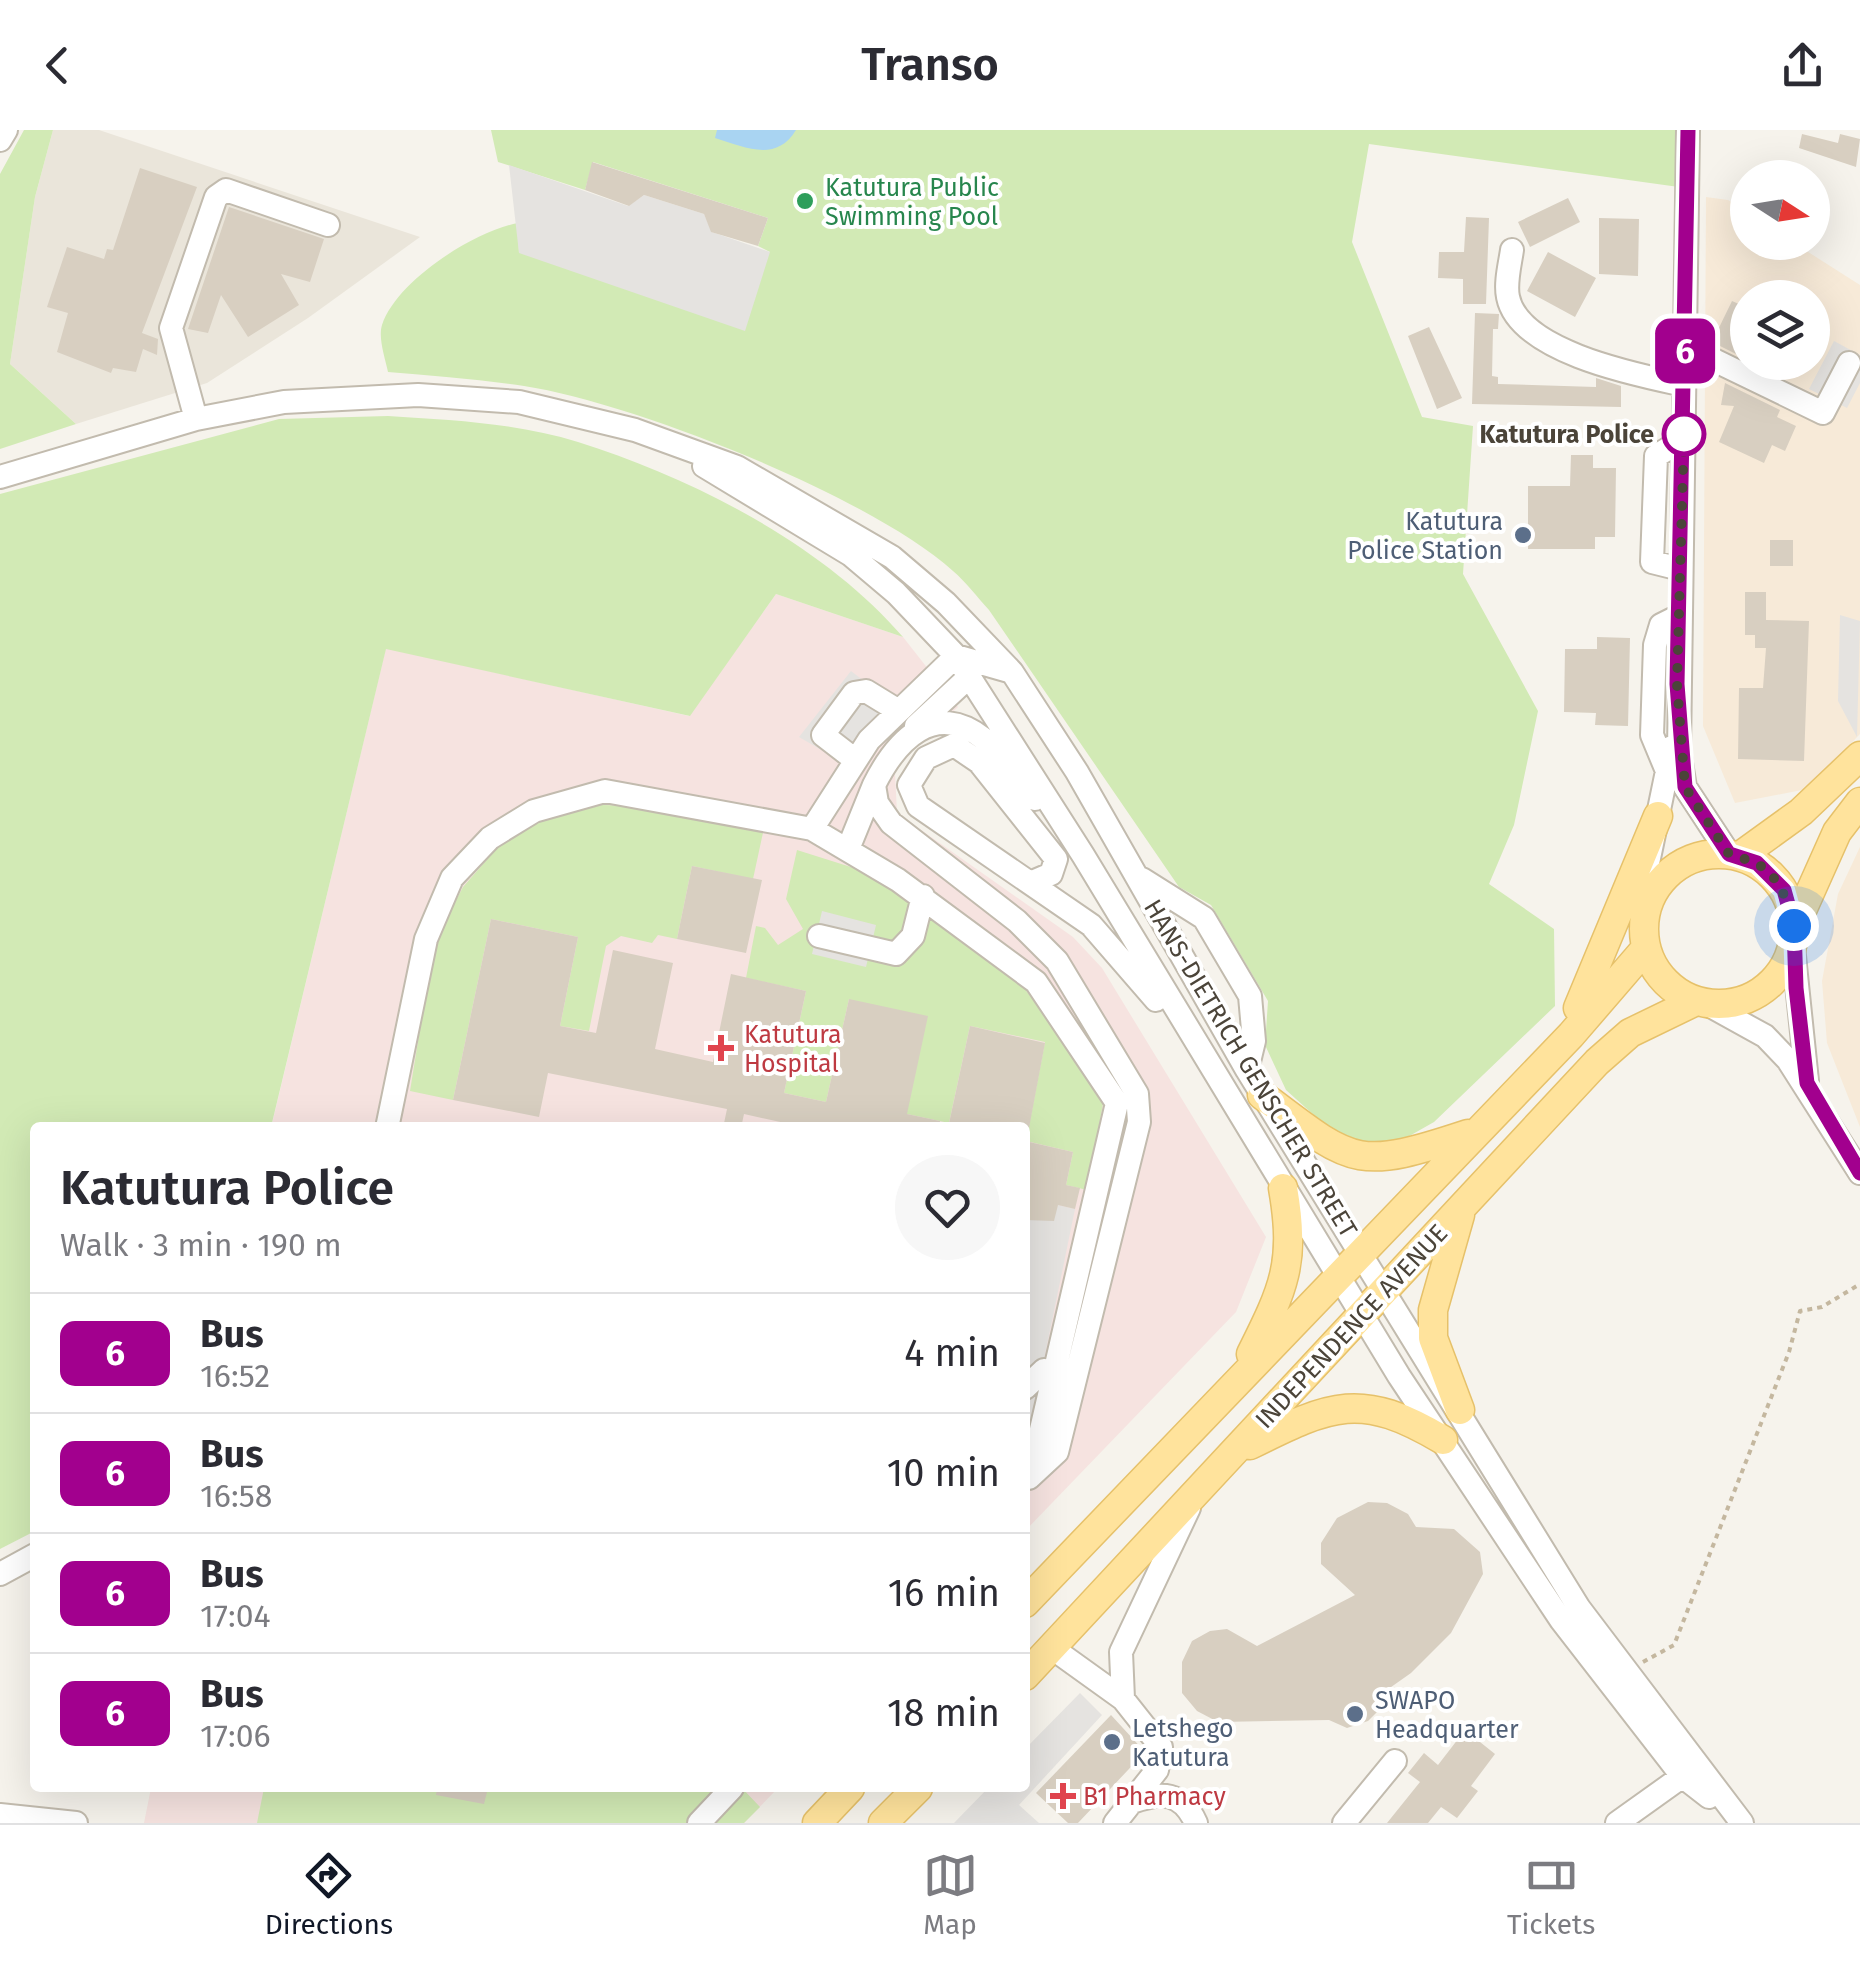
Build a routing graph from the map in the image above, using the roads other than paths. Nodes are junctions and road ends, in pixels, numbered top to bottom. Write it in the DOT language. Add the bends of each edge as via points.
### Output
graph roads {
  1 [pos="6,130"];
  2 [pos="1688,130"];
  3 [pos="0,140"];
  4 [pos="328,225"];
  5 [pos="1512,250"];
  6 [pos="1685,346"];
  7 [pos="1849,362"];
  8 [pos="1684,384"];
  9 [pos="196,419"];
  10 [pos="659,438"];
  11 [pos="0,478"];
  12 [pos="946,603"];
  13 [pos="1679,616"];
  14 [pos="965,664"];
  15 [pos="1012,672"];
  16 [pos="897,710"];
  17 [pos="1678,714"];
  18 [pos="906,736"];
  19 [pos="1860,756"];
  20 [pos="926,758"];
  21 [pos="854,759"];
  22 [pos="1667,772"];
  23 [pos="874,785"];
  24 [pos="1860,802"];
  25 [pos="1658,816"];
  26 [pos="812,828"];
  27 [pos="848,849"];
  28 [pos="1083,855"];
  29 [pos="1734,855"];
  30 [pos="1132,870"];
  31 [pos="1030,883"];
  32 [pos="923,896"];
  33 [pos="1644,920"];
  34 [pos="818,936"];
  35 [pos="1794,936"];
  36 [pos="1646,948"];
  37 [pos="1701,1002"];
  38 [pos="1549,1057"];
  39 [pos="1247,1070"];
  40 [pos="1807,1083"];
  41 [pos="1225,1090"];
  42 [pos="1262,1095"];
  43 [pos="388,1122"];
  44 [pos="1474,1132"];
  45 [pos="1860,1173"];
  46 [pos="1283,1188"];
  47 [pos="1462,1209"];
  48 [pos="1362,1251"];
  49 [pos="1338,1274"];
  50 [pos="1383,1286"];
  51 [pos="1360,1313"];
  52 [pos="1044,1370"];
  53 [pos="1239,1378"];
  54 [pos="1030,1383"];
  55 [pos="1460,1410"];
  56 [pos="1033,1439"];
  57 [pos="1443,1440"];
  58 [pos="1233,1453"];
  59 [pos="1030,1478"];
  60 [pos="1197,1492"];
  61 [pos="30,1558"];
  62 [pos="0,1574"];
  63 [pos="1030,1597"];
  64 [pos="1052,1648"];
  65 [pos="1030,1671"];
  66 [pos="1123,1699"];
  67 [pos="1395,1761"];
  68 [pos="1689,1771"];
  69 [pos="728,1792"];
  70 [pos="846,1792"];
  71 [pos="914,1792"];
  72 [pos="1132,1802"];
  73 [pos="0,1815"];
  74 [pos="1738,1819"];
  75 [pos="76,1823"];
  76 [pos="699,1823"];
  77 [pos="816,1823"];
  78 [pos="884,1823"];
  79 [pos="1115,1823"];
  80 [pos="1196,1823"];
  81 [pos="1344,1823"];
  82 [pos="1617,1823"];
  1 -- 3 [label="street"];
  2 -- 6 [label="street"];
  4 -- 9 [label="street" via="226,190 216,196 171,328"];
  5 -- 8 [label="street" via="1507,294 1531,335 1636,375"];
  6 -- 7 [label="street" via="1824,412"];
  6 -- 8 [label="street"];
  8 -- 13 [label="street"];
  9 -- 10 [label="street, HANS-DIETRICH GENSCHER STREET" via="330,396 418,395 548,407"];
  9 -- 11 [label="street, HANS-DIETRICH GENSCHER STREET"];
  10 -- 12 [label="street, HANS-DIETRICH GENSCHER STREET" via="737,467 840,523"];
  10 -- 14 [label="street, HANS-DIETRICH GENSCHER STREET" via="851,556"];
  12 -- 14 [label="street"];
  12 -- 15 [label="street, HANS-DIETRICH GENSCHER STREET"];
  13 -- 17 [label="street"];
  13 -- 22 [label="street" via="1661,625 1655,645 1652,735"];
  14 -- 15 [label="street"];
  14 -- 16 [label="street"];
  14 -- 18 [label="street"];
  14 -- 28 [label="street, HANS-DIETRICH GENSCHER STREET"];
  15 -- 30 [label="street, HANS-DIETRICH GENSCHER STREET"];
  16 -- 21 [label="street"];
  16 -- 21 [label="street" via="866,691 854,693 823,735"];
  17 -- 22 [label="street"];
  17 -- 29 [label="street" via="1685,787"];
  18 -- 20 [label="street"];
  18 -- 23 [label="street"];
  18 -- 28 [label="street" via="935,724 962,726 984,740"];
  19 -- 29 [label="main road" via="1802,812"];
  20 -- 31 [label="street" via="909,785 918,806"];
  20 -- 31 [label="street" via="954,745 979,762 1056,858 1051,874"];
  21 -- 26 [label="street"];
  22 -- 25 [label="street"];
  23 -- 27 [label="street"];
  23 -- 59 [label="street" via="891,824 1057,961 1137,1094 1139,1122 1056,1452"];
  24 -- 35 [label="main road, INDEPENDENCE AVENUE" via="1828,848"];
  25 -- 33 [label="street"];
  25 -- 38 [label="main road" via="1605,952"];
  26 -- 27 [label="street"];
  26 -- 43 [label="street" via="605,791 534,811 490,838 452,878 426,940"];
  27 -- 32 [label="street"];
  28 -- 41 [label="street, HANS-DIETRICH GENSCHER STREET"];
  29 -- 33 [label="main road" via="1712,853 1680,864 1656,888"];
  29 -- 35 [label="main road" via="1757,863 1784,890"];
  30 -- 39 [label="street, HANS-DIETRICH GENSCHER STREET"];
  30 -- 39 [label="street" via="1204,918 1250,996 1254,1041"];
  31 -- 41 [label="street" via="1120,953"];
  32 -- 34 [label="street" via="913,936 896,954"];
  32 -- 56 [label="street" via="1036,982 1117,1103"];
  33 -- 36 [label="main road"];
  35 -- 37 [label="main road, INDEPENDENCE AVENUE" via="1776,979 1761,992 1726,1004"];
  35 -- 40 [label="street"];
  36 -- 37 [label="main road" via="1674,989"];
  36 -- 38 [label="main road, INDEPENDENCE AVENUE"];
  37 -- 40 [label="street" via="1766,1036"];
  37 -- 47 [label="main road, INDEPENDENCE AVENUE" via="1630,1033"];
  38 -- 44 [label="main road, INDEPENDENCE AVENUE"];
  39 -- 42 [label="street, HANS-DIETRICH GENSCHER STREET"];
  40 -- 45 [label="street"];
  41 -- 46 [label="street, HANS-DIETRICH GENSCHER STREET"];
  42 -- 44 [label="main road" via="1333,1149 1363,1156 1394,1158"];
  42 -- 48 [label="street, HANS-DIETRICH GENSCHER STREET"];
  44 -- 48 [label="main road, INDEPENDENCE AVENUE"];
  46 -- 49 [label="street, HANS-DIETRICH GENSCHER STREET"];
  46 -- 53 [label="main road" via="1291,1236 1288,1272"];
  47 -- 50 [label="main road, INDEPENDENCE AVENUE"];
  47 -- 55 [label="main road" via="1433,1310 1433,1338"];
  48 -- 49 [label="main road, INDEPENDENCE AVENUE"];
  48 -- 50 [label="street, HANS-DIETRICH GENSCHER STREET"];
  49 -- 51 [label="street, HANS-DIETRICH GENSCHER STREET"];
  49 -- 53 [label="main road, INDEPENDENCE AVENUE"];
  50 -- 51 [label="main road, INDEPENDENCE AVENUE"];
  50 -- 55 [label="street, HANS-DIETRICH GENSCHER STREET"];
  51 -- 57 [label="street, HANS-DIETRICH GENSCHER STREET"];
  51 -- 58 [label="main road, INDEPENDENCE AVENUE"];
  52 -- 54 [label="street"];
  53 -- 63 [label="main road, INDEPENDENCE AVENUE"];
  55 -- 68 [label="street, HANS-DIETRICH GENSCHER STREET" via="1579,1608"];
  57 -- 58 [label="main road" via="1401,1415 1334,1408"];
  57 -- 68 [label="street, HANS-DIETRICH GENSCHER STREET" via="1561,1620"];
  58 -- 60 [label="main road, INDEPENDENCE AVENUE"];
  60 -- 64 [label="main road, INDEPENDENCE AVENUE"];
  60 -- 66 [label="street" via="1121,1652"];
  61 -- 62 [label="street"];
  64 -- 65 [label="main road, INDEPENDENCE AVENUE"];
  64 -- 66 [label="street"];
  66 -- 72 [label="street" via="1161,1747 1157,1770"];
  67 -- 81 [label="street"];
  68 -- 74 [label="street, HANS-DIETRICH GENSCHER STREET"];
  68 -- 82 [label="street"];
  69 -- 76 [label="street"];
  70 -- 77 [label="main road"];
  71 -- 78 [label="main road"];
  72 -- 79 [label="street"];
  72 -- 80 [label="street" via="1154,1794 1180,1798"];
  73 -- 75 [label="street"];
}
